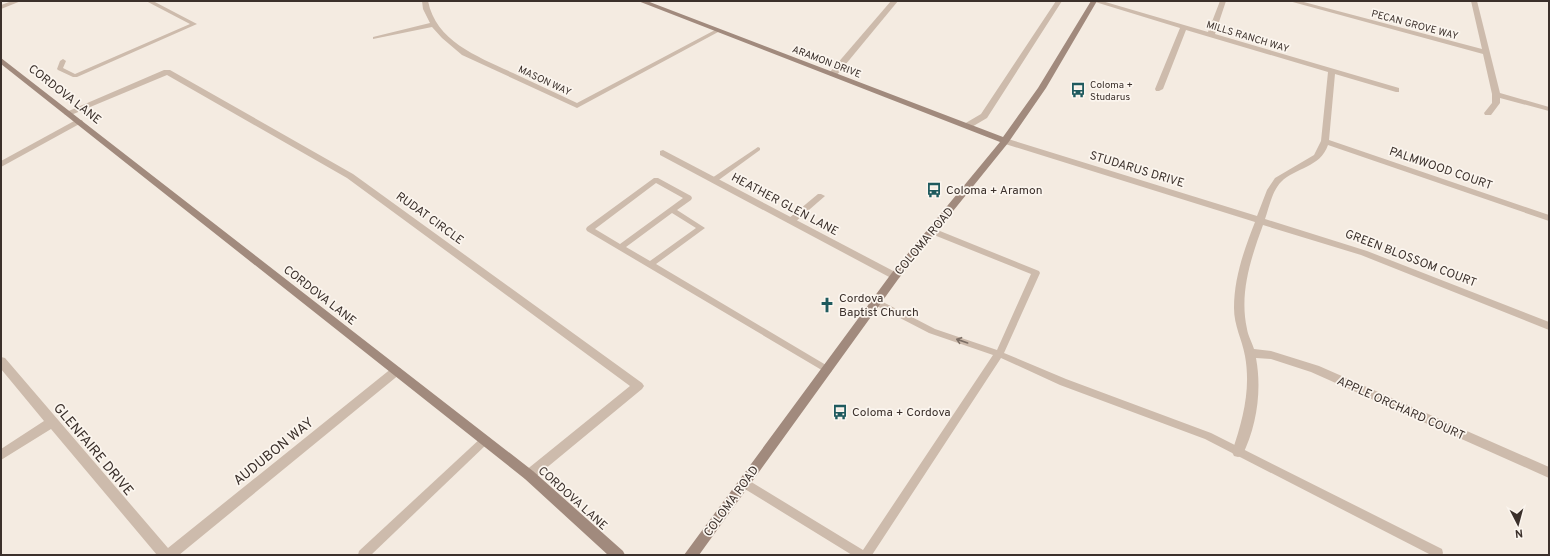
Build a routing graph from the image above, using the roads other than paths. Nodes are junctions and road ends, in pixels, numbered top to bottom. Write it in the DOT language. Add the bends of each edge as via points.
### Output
graph roads {
  1 [pos="18,1"];
  2 [pos="149,1"];
  3 [pos="426,1"];
  4 [pos="640,1"];
  5 [pos="893,1"];
  6 [pos="1059,1"];
  7 [pos="1094,1"];
  8 [pos="1223,1"];
  9 [pos="1292,1"];
  10 [pos="1474,1"];
  11 [pos="1,7"];
  12 [pos="434,24"];
  13 [pos="1184,27"];
  14 [pos="717,31"];
  15 [pos="1211,35"];
  16 [pos="375,38"];
  17 [pos="1487,54"];
  18 [pos="1,60"];
  19 [pos="63,61"];
  20 [pos="1332,72"];
  21 [pos="833,74"];
  22 [pos="1159,89"];
  23 [pos="1396,90"];
  24 [pos="1496,94"];
  25 [pos="1549,109"];
  26 [pos="68,113"];
  27 [pos="1488,113"];
  28 [pos="79,122"];
  29 [pos="967,126"];
  30 [pos="1005,141"];
  31 [pos="1325,141"];
  32 [pos="758,149"];
  33 [pos="664,153"];
  34 [pos="1,164"];
  35 [pos="714,180"];
  36 [pos="821,196"];
  37 [pos="672,210"];
  38 [pos="1549,218"];
  39 [pos="1261,220"];
  40 [pos="791,221"];
  41 [pos="932,231"];
  42 [pos="621,247"];
  43 [pos="650,264"];
  44 [pos="895,276"];
  45 [pos="876,302"];
  46 [pos="1549,326"];
  47 [pos="1250,353"];
  48 [pos="999,354"];
  49 [pos="1,362"];
  50 [pos="828,370"];
  51 [pos="396,371"];
  52 [pos="52,422"];
  53 [pos="485,440"];
  54 [pos="1238,452"];
  55 [pos="1,455"];
  56 [pos="1549,473"];
  57 [pos="529,475"];
  58 [pos="744,483"];
  59 [pos="165,555"];
  60 [pos="169,555"];
  61 [pos="363,555"];
  62 [pos="618,555"];
  63 [pos="692,555"];
  64 [pos="862,555"];
  65 [pos="866,555"];
  66 [pos="1437,555"];
  1 -- 11 [label="street"];
  2 -- 19 [label="lane" via="194,24 75,76 60,69"];
  3 -- 12 [label="street, MASON WAY"];
  4 -- 14 [label="street, ARAMON DRIVE"];
  5 -- 21 [label="street"];
  6 -- 29 [label="street" via="984,116"];
  7 -- 13 [label="street, MILLS RANCH WAY"];
  7 -- 30 [label="street, COLOMA ROAD" via="1042,88"];
  8 -- 15 [label="street"];
  9 -- 17 [label="street, PECAN GROVE WAY"];
  10 -- 17 [label="street"];
  12 -- 14 [label="street, MASON WAY" via="450,42 465,53 577,106"];
  12 -- 16 [label="street"];
  13 -- 15 [label="street, MILLS RANCH WAY"];
  13 -- 22 [label="street"];
  14 -- 21 [label="street, ARAMON DRIVE"];
  15 -- 20 [label="street, MILLS RANCH WAY"];
  17 -- 24 [label="street"];
  18 -- 26 [label="street, CORDOVA LANE"];
  20 -- 23 [label="street, MILLS RANCH WAY"];
  20 -- 31 [label="street"];
  21 -- 29 [label="street, ARAMON DRIVE"];
  24 -- 25 [label="street"];
  24 -- 27 [label="street" via="1496,103"];
  26 -- 28 [label="street, CORDOVA LANE"];
  26 -- 57 [label="street, RUDAT CIRCLE" via="167,72 350,176 638,386"];
  28 -- 34 [label="street"];
  28 -- 51 [label="street, CORDOVA LANE"];
  29 -- 30 [label="street, ARAMON DRIVE"];
  30 -- 39 [label="street, STUDARUS DRIVE"];
  30 -- 41 [label="street, COLOMA ROAD"];
  31 -- 38 [label="street, PALMWOOD COURT"];
  31 -- 39 [label="street" via="1322,152 1317,157 1278,180 1271,190"];
  32 -- 35 [label="lane"];
  33 -- 35 [label="street, HEATHER GLEN LANE"];
  35 -- 40 [label="street, HEATHER GLEN LANE"];
  36 -- 40 [label="lane"];
  37 -- 42 [label="lane"];
  37 -- 42 [label="lane" via="688,198 656,180 590,229"];
  37 -- 43 [label="lane" via="701,228"];
  39 -- 46 [label="street, GREEN BLOSSOM COURT" via="1364,253"];
  39 -- 47 [label="street" via="1244,265 1240,292 1241,326"];
  40 -- 44 [label="street, HEATHER GLEN LANE"];
  41 -- 44 [label="street, COLOMA ROAD"];
  41 -- 48 [label="lane" via="1036,273"];
  42 -- 43 [label="lane"];
  43 -- 50 [label="lane"];
  44 -- 45 [label="street, COLOMA ROAD"];
  48 -- 45 [label="lane, one-way" via="932,331"];
  45 -- 50 [label="street, COLOMA ROAD"];
  47 -- 54 [label="street" via="1254,376 1253,400 1248,427"];
  47 -- 56 [label="street, APPLE ORCHARD COURT" via="1270,355 1315,369"];
  48 -- 54 [label="lane" via="1063,382 1208,436"];
  48 -- 65 [label="lane"];
  49 -- 52 [label="street, GLENFAIRE DRIVE"];
  50 -- 58 [label="street, COLOMA ROAD"];
  51 -- 53 [label="street, CORDOVA LANE"];
  51 -- 60 [label="street, AUDUBON WAY"];
  52 -- 55 [label="street"];
  52 -- 59 [label="street, GLENFAIRE DRIVE"];
  53 -- 57 [label="street, CORDOVA LANE"];
  53 -- 61 [label="lane"];
  54 -- 66 [label="lane" via="1438,553"];
  57 -- 62 [label="street, CORDOVA LANE"];
  58 -- 63 [label="street, COLOMA ROAD"];
  58 -- 64 [label="lane"];
}
